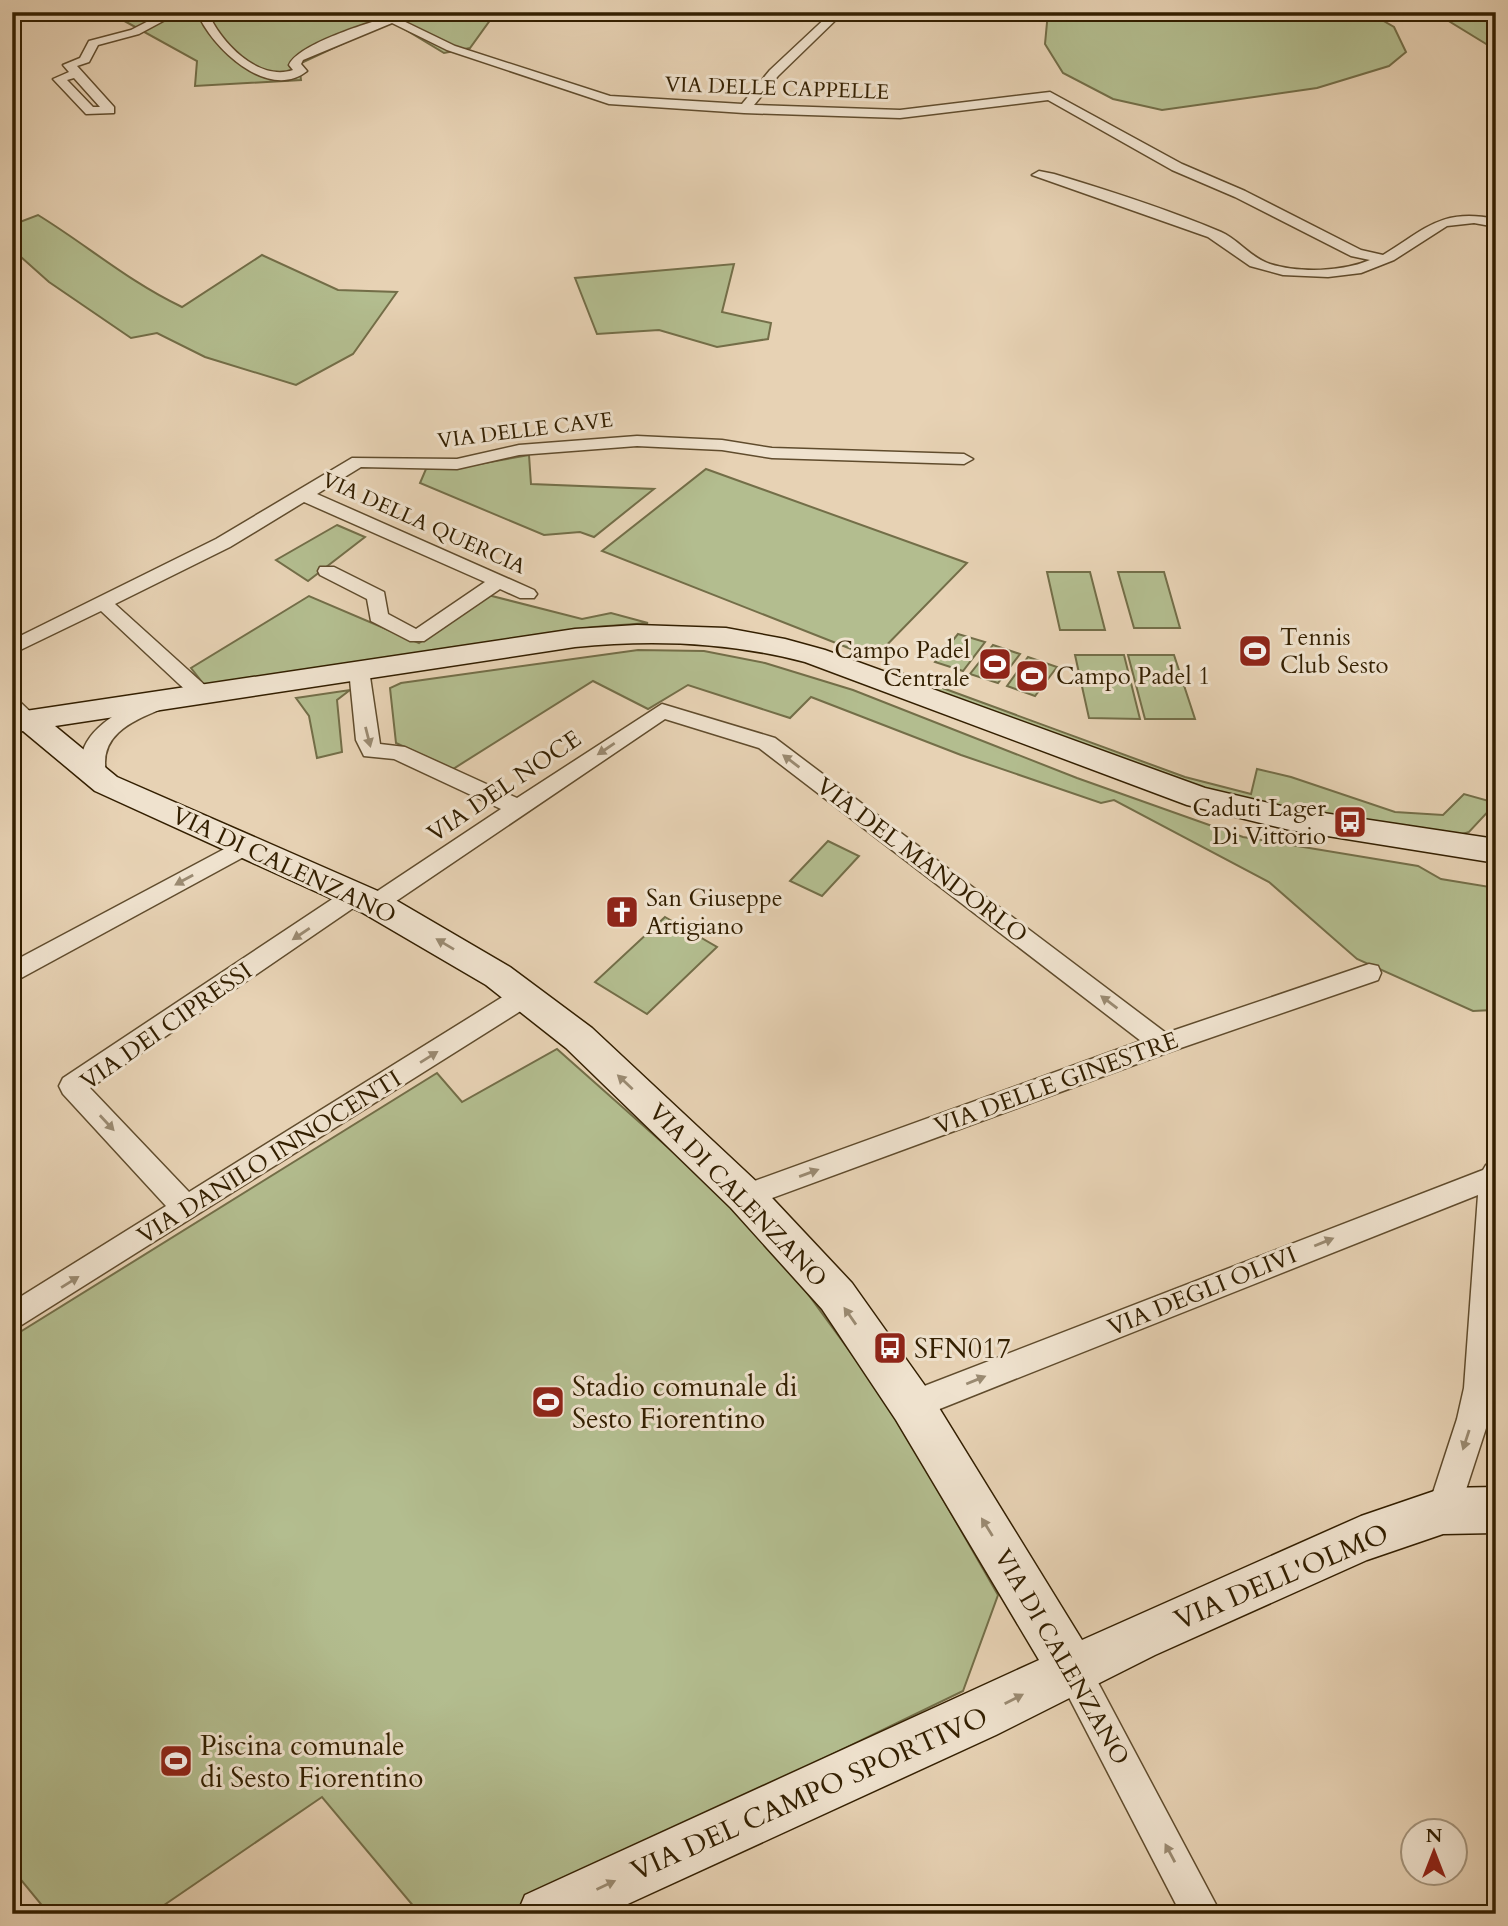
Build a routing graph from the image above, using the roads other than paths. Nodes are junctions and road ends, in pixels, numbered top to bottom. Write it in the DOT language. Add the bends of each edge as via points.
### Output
graph roads {
  1 [pos="175,12"];
  2 [pos="202,12"];
  3 [pos="839,12"];
  4 [pos="75,75"];
  5 [pos="744,109"];
  6 [pos="1039,175"];
  7 [pos="1496,223"];
  8 [pos="1383,259"];
  9 [pos="964,459"];
  10 [pos="302,494"];
  11 [pos="327,571"];
  12 [pos="498,582"];
  13 [pos="527,594"];
  14 [pos="104,604"];
  15 [pos="12,648"];
  16 [pos="359,670"];
  17 [pos="201,693"];
  18 [pos="166,699"];
  19 [pos="662,711"];
  20 [pos="18,717"];
  21 [pos="96,777"];
  22 [pos="519,808"];
  23 [pos="243,847"];
  24 [pos="1494,847"];
  25 [pos="366,899"];
  26 [pos="1369,973"];
  27 [pos="12,974"];
  28 [pos="526,995"];
  29 [pos="1163,1044"];
  30 [pos="1494,1176"];
  31 [pos="745,1196"];
  32 [pos="187,1209"];
  33 [pos="12,1318"];
  34 [pos="912,1405"];
  35 [pos="1496,1510"];
  36 [pos="1443,1511"];
  37 [pos="1073,1670"];
  38 [pos="544,1914"];
  39 [pos="1202,1914"];
  1 -- 4 [label="street" via="135,33 93,43 85,60 69,65"];
  2 -- 5 [label="street, VIA DELLE CAPPELLE" via="220,45 254,69 281,75 301,71 295,65 298,58 393,19 454,49 609,100"];
  3 -- 5 [label="street" via="774,73"];
  5 -- 8 [label="street, VIA DELLE CAPPELLE" via="900,114 1048,95 1177,167 1356,253"];
  6 -- 8 [label="street" via="1223,238 1262,268 1341,272 1369,267"];
  7 -- 8 [label="street" via="1451,218"];
  9 -- 10 [label="street, VIA DELLE CAVE" via="772,453 722,445 636,441 519,450 457,464 358,462"];
  10 -- 12 [label="street, VIA DELLA QUERCIA"];
  10 -- 14 [label="street, VIA DELLE CAVE" via="223,543"];
  11 -- 12 [label="street" via="377,596 378,617 417,637"];
  12 -- 13 [label="street, VIA DELLA QUERCIA"];
  14 -- 15 [label="street, VIA DELLE CAVE"];
  14 -- 17 [label="street"];
  16 -- 17 [label="street"];
  16 -- 22 [label="street, one-way" via="372,751 397,752"];
  16 -- 24 [label="street" via="634,632 726,635 825,660 1210,800 1310,823"];
  17 -- 18 [label="street"];
  18 -- 20 [label="street"];
  18 -- 21 [label="street" via="117,723 99,740 92,761"];
  19 -- 22 [label="street, VIA DEL NOCE, one-way"];
  29 -- 19 [label="street, VIA DEL MANDORLO, one-way" via="767,743"];
  20 -- 21 [label="street, VIA DI CALENZANO"];
  21 -- 23 [label="street, VIA DI CALENZANO"];
  22 -- 25 [label="street, VIA DEL NOCE"];
  23 -- 25 [label="street, VIA DI CALENZANO"];
  23 -- 27 [label="street, one-way"];
  28 -- 25 [label="street, VIA DI CALENZANO, one-way"];
  25 -- 32 [label="street, VIA DEI CIPRESSI, one-way" via="72,1086"];
  26 -- 29 [label="street, VIA DELLE GINESTRE"];
  31 -- 28 [label="street, VIA DI CALENZANO, one-way" via="579,1038"];
  32 -- 28 [label="street, VIA DANILO INNOCENTI, one-way"];
  31 -- 29 [label="street, VIA DELLE GINESTRE, one-way"];
  34 -- 30 [label="street, VIA DEGLI OLIVI, one-way"];
  30 -- 36 [label="street, one-way" via="1479,1388"];
  34 -- 31 [label="street, VIA DI CALENZANO, one-way" via="837,1296"];
  33 -- 32 [label="street, VIA DANILO INNOCENTI, one-way"];
  37 -- 34 [label="street, VIA DI CALENZANO, one-way"];
  35 -- 36 [label="street, VIA DELL'OLMO"];
  36 -- 37 [label="street, VIA DELL'OLMO" via="1361,1539"];
  38 -- 37 [label="street, VIA DEL CAMPO SPORTIVO, one-way"];
  39 -- 37 [label="street, VIA DI CALENZANO, one-way"];
}
